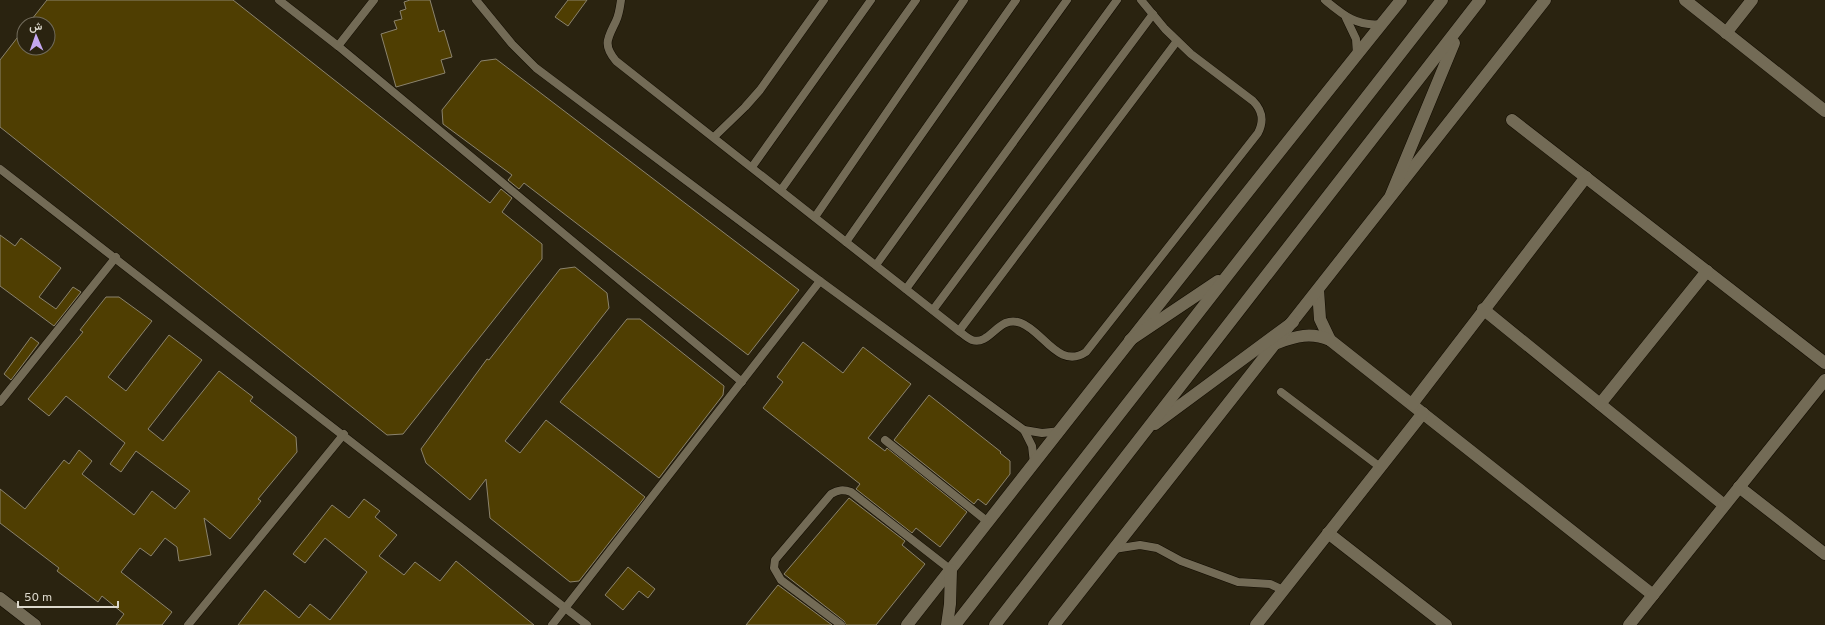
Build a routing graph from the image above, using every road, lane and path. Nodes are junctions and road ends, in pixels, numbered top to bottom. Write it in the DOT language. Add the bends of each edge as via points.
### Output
graph roads {
  1 [pos="279,0"];
  2 [pos="374,0"];
  3 [pos="476,0"];
  4 [pos="621,0"];
  5 [pos="824,0"];
  6 [pos="871,0"];
  7 [pos="916,0"];
  8 [pos="964,0"];
  9 [pos="1016,0"];
  10 [pos="1067,0"];
  11 [pos="1116,0"];
  12 [pos="1141,0"];
  13 [pos="1325,0"];
  14 [pos="1401,0"];
  15 [pos="1442,0"];
  16 [pos="1480,0"];
  17 [pos="1545,0"];
  18 [pos="1686,0"];
  19 [pos="1752,0"];
  20 [pos="1153,14"];
  21 [pos="1346,17"];
  22 [pos="1382,24"];
  23 [pos="1459,29"];
  24 [pos="1726,33"];
  25 [pos="1177,42"];
  26 [pos="338,46"];
  27 [pos="1357,54"];
  28 [pos="1825,111"];
  29 [pos="1512,120"];
  30 [pos="714,137"];
  31 [pos="752,168"];
  32 [pos="0,169"];
  33 [pos="1586,177"];
  34 [pos="781,190"];
  35 [pos="1391,195"];
  36 [pos="815,217"];
  37 [pos="846,242"];
  38 [pos="116,257"];
  39 [pos="876,265"];
  40 [pos="1707,271"];
  41 [pos="1228,275"];
  42 [pos="820,281"];
  43 [pos="906,289"];
  44 [pos="1318,290"];
  45 [pos="1484,309"];
  46 [pos="933,310"];
  47 [pos="1293,322"];
  48 [pos="959,331"];
  49 [pos="1130,340"];
  50 [pos="1330,340"];
  51 [pos="1277,343"];
  52 [pos="1825,363"];
  53 [pos="1825,380"];
  54 [pos="742,382"];
  55 [pos="1281,392"];
  56 [pos="0,402"];
  57 [pos="1412,404"];
  58 [pos="1600,404"];
  59 [pos="1423,413"];
  60 [pos="1024,430"];
  61 [pos="1060,431"];
  62 [pos="1143,433"];
  63 [pos="344,434"];
  64 [pos="885,440"];
  65 [pos="1034,463"];
  66 [pos="1380,467"];
  67 [pos="1739,487"];
  68 [pos="1724,505"];
  69 [pos="988,522"];
  70 [pos="1328,533"];
  71 [pos="1114,549"];
  72 [pos="1825,554"];
  73 [pos="951,570"];
  74 [pos="1283,590"];
  75 [pos="1653,595"];
  76 [pos="0,598"];
  77 [pos="565,608"];
  78 [pos="1444,624"];
  79 [pos="36,625"];
  80 [pos="188,625"];
  81 [pos="552,625"];
  82 [pos="587,625"];
  83 [pos="841,625"];
  84 [pos="907,625"];
  85 [pos="947,625"];
  86 [pos="955,625"];
  87 [pos="995,625"];
  88 [pos="1054,625"];
  89 [pos="1256,625"];
  90 [pos="1629,625"];
  1 -- 26 [label="lane"];
  2 -- 26 [label="lane"];
  3 -- 42 [label="lane" via="536,68"];
  4 -- 30 [label="lane" via="615,22 608,34 608,49 612,55"];
  5 -- 30 [label="lane" via="760,90"];
  6 -- 31 [label="lane"];
  7 -- 34 [label="lane"];
  8 -- 36 [label="lane"];
  9 -- 37 [label="lane"];
  10 -- 39 [label="lane"];
  11 -- 43 [label="lane"];
  12 -- 20 [label="lane"];
  13 -- 21 [label="lane"];
  14 -- 22 [label="street"];
  15 -- 41 [label="street"];
  16 -- 23 [label="street"];
  17 -- 35 [label="street"];
  18 -- 24 [label="street"];
  19 -- 24 [label="street"];
  20 -- 25 [label="lane"];
  20 -- 46 [label="lane"];
  21 -- 22 [label="lane" via="1359,24"];
  21 -- 27 [label="lane" via="1356,39"];
  22 -- 27 [label="street"];
  23 -- 35 [label="street"];
  23 -- 62 [label="street"];
  24 -- 28 [label="street"];
  25 -- 48 [label="lane"];
  25 -- 48 [label="lane" via="1257,105 1262,116 1258,133 1086,352 1075,357 1063,356 1019,322 1004,323 988,336 978,340 968,338"];
  26 -- 54 [label="lane"];
  27 -- 49 [label="street"];
  29 -- 33 [label="street"];
  30 -- 31 [label="lane"];
  31 -- 34 [label="lane"];
  32 -- 38 [label="lane"];
  33 -- 40 [label="street"];
  33 -- 45 [label="street"];
  34 -- 36 [label="lane"];
  35 -- 44 [label="street"];
  36 -- 37 [label="lane"];
  37 -- 39 [label="lane"];
  38 -- 56 [label="lane"];
  38 -- 63 [label="lane"];
  39 -- 43 [label="lane"];
  40 -- 52 [label="street"];
  40 -- 58 [label="street"];
  41 -- 49 [label="street"];
  41 -- 86 [label="street"];
  42 -- 54 [label="lane"];
  42 -- 60 [label="lane"];
  43 -- 46 [label="lane"];
  44 -- 47 [label="street"];
  44 -- 50 [label="street" via="1320,319"];
  45 -- 57 [label="street"];
  45 -- 58 [label="street"];
  46 -- 48 [label="lane"];
  47 -- 51 [label="street"];
  47 -- 62 [label="street"];
  49 -- 61 [label="street"];
  50 -- 51 [label="street" via="1310,334"];
  50 -- 57 [label="street"];
  51 -- 71 [label="street"];
  53 -- 67 [label="street"];
  54 -- 77 [label="lane"];
  55 -- 66 [label="lane"];
  57 -- 59 [label="street"];
  58 -- 68 [label="street"];
  59 -- 66 [label="street"];
  59 -- 75 [label="street"];
  60 -- 61 [label="lane" via="1042,433"];
  60 -- 65 [label="lane" via="1032,446"];
  61 -- 65 [label="street"];
  62 -- 87 [label="street"];
  63 -- 77 [label="lane"];
  63 -- 80 [label="lane"];
  64 -- 69 [label="lane"];
  65 -- 69 [label="street"];
  66 -- 70 [label="street"];
  67 -- 68 [label="street"];
  67 -- 72 [label="street"];
  68 -- 75 [label="street"];
  69 -- 73 [label="street"];
  70 -- 74 [label="street"];
  70 -- 78 [label="street"];
  71 -- 74 [label="lane" via="1140,545 1157,548 1181,561 1238,582 1270,584"];
  71 -- 88 [label="street"];
  73 -- 83 [label="lane" via="851,492 835,491 775,560 774,568 781,580"];
  73 -- 84 [label="street"];
  73 -- 85 [label="street"];
  74 -- 89 [label="street"];
  75 -- 90 [label="street"];
  76 -- 79 [label="street"];
  77 -- 81 [label="lane"];
  77 -- 82 [label="lane"];
}
